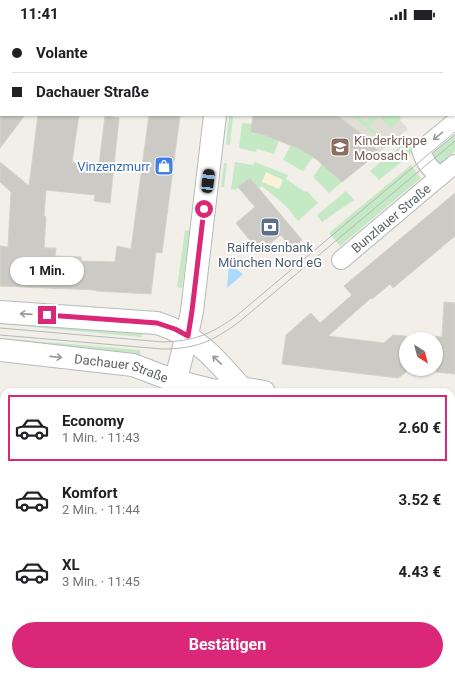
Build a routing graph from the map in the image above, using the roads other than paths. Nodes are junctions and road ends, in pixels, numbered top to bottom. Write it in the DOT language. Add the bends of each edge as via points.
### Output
graph roads {
  1 [pos="215,116"];
  2 [pos="455,122"];
  3 [pos="455,164"];
  4 [pos="441,176"];
  5 [pos="341,260"];
  6 [pos="0,312"];
  7 [pos="188,336"];
  8 [pos="0,350"];
  9 [pos="174,386"];
  10 [pos="190,388"];
  11 [pos="242,388"];
  1 -- 7 [label="main road"];
  2 -- 4 [label="street, Bunzlauer Straße, one-way" via="421,150 423,159"];
  3 -- 4 [label="street, Bunzlauer Straße"];
  4 -- 5 [label="street, Bunzlauer Straße"];
  7 -- 6 [label="main road, one-way" via="157,323"];
  7 -- 9 [label="main road"];
  11 -- 7 [label="main road, one-way" via="216,359"];
  8 -- 9 [label="main road, Dachauer Straße, one-way" via="133,365"];
  9 -- 10 [label="main road, Dachauer Straße"];
}
